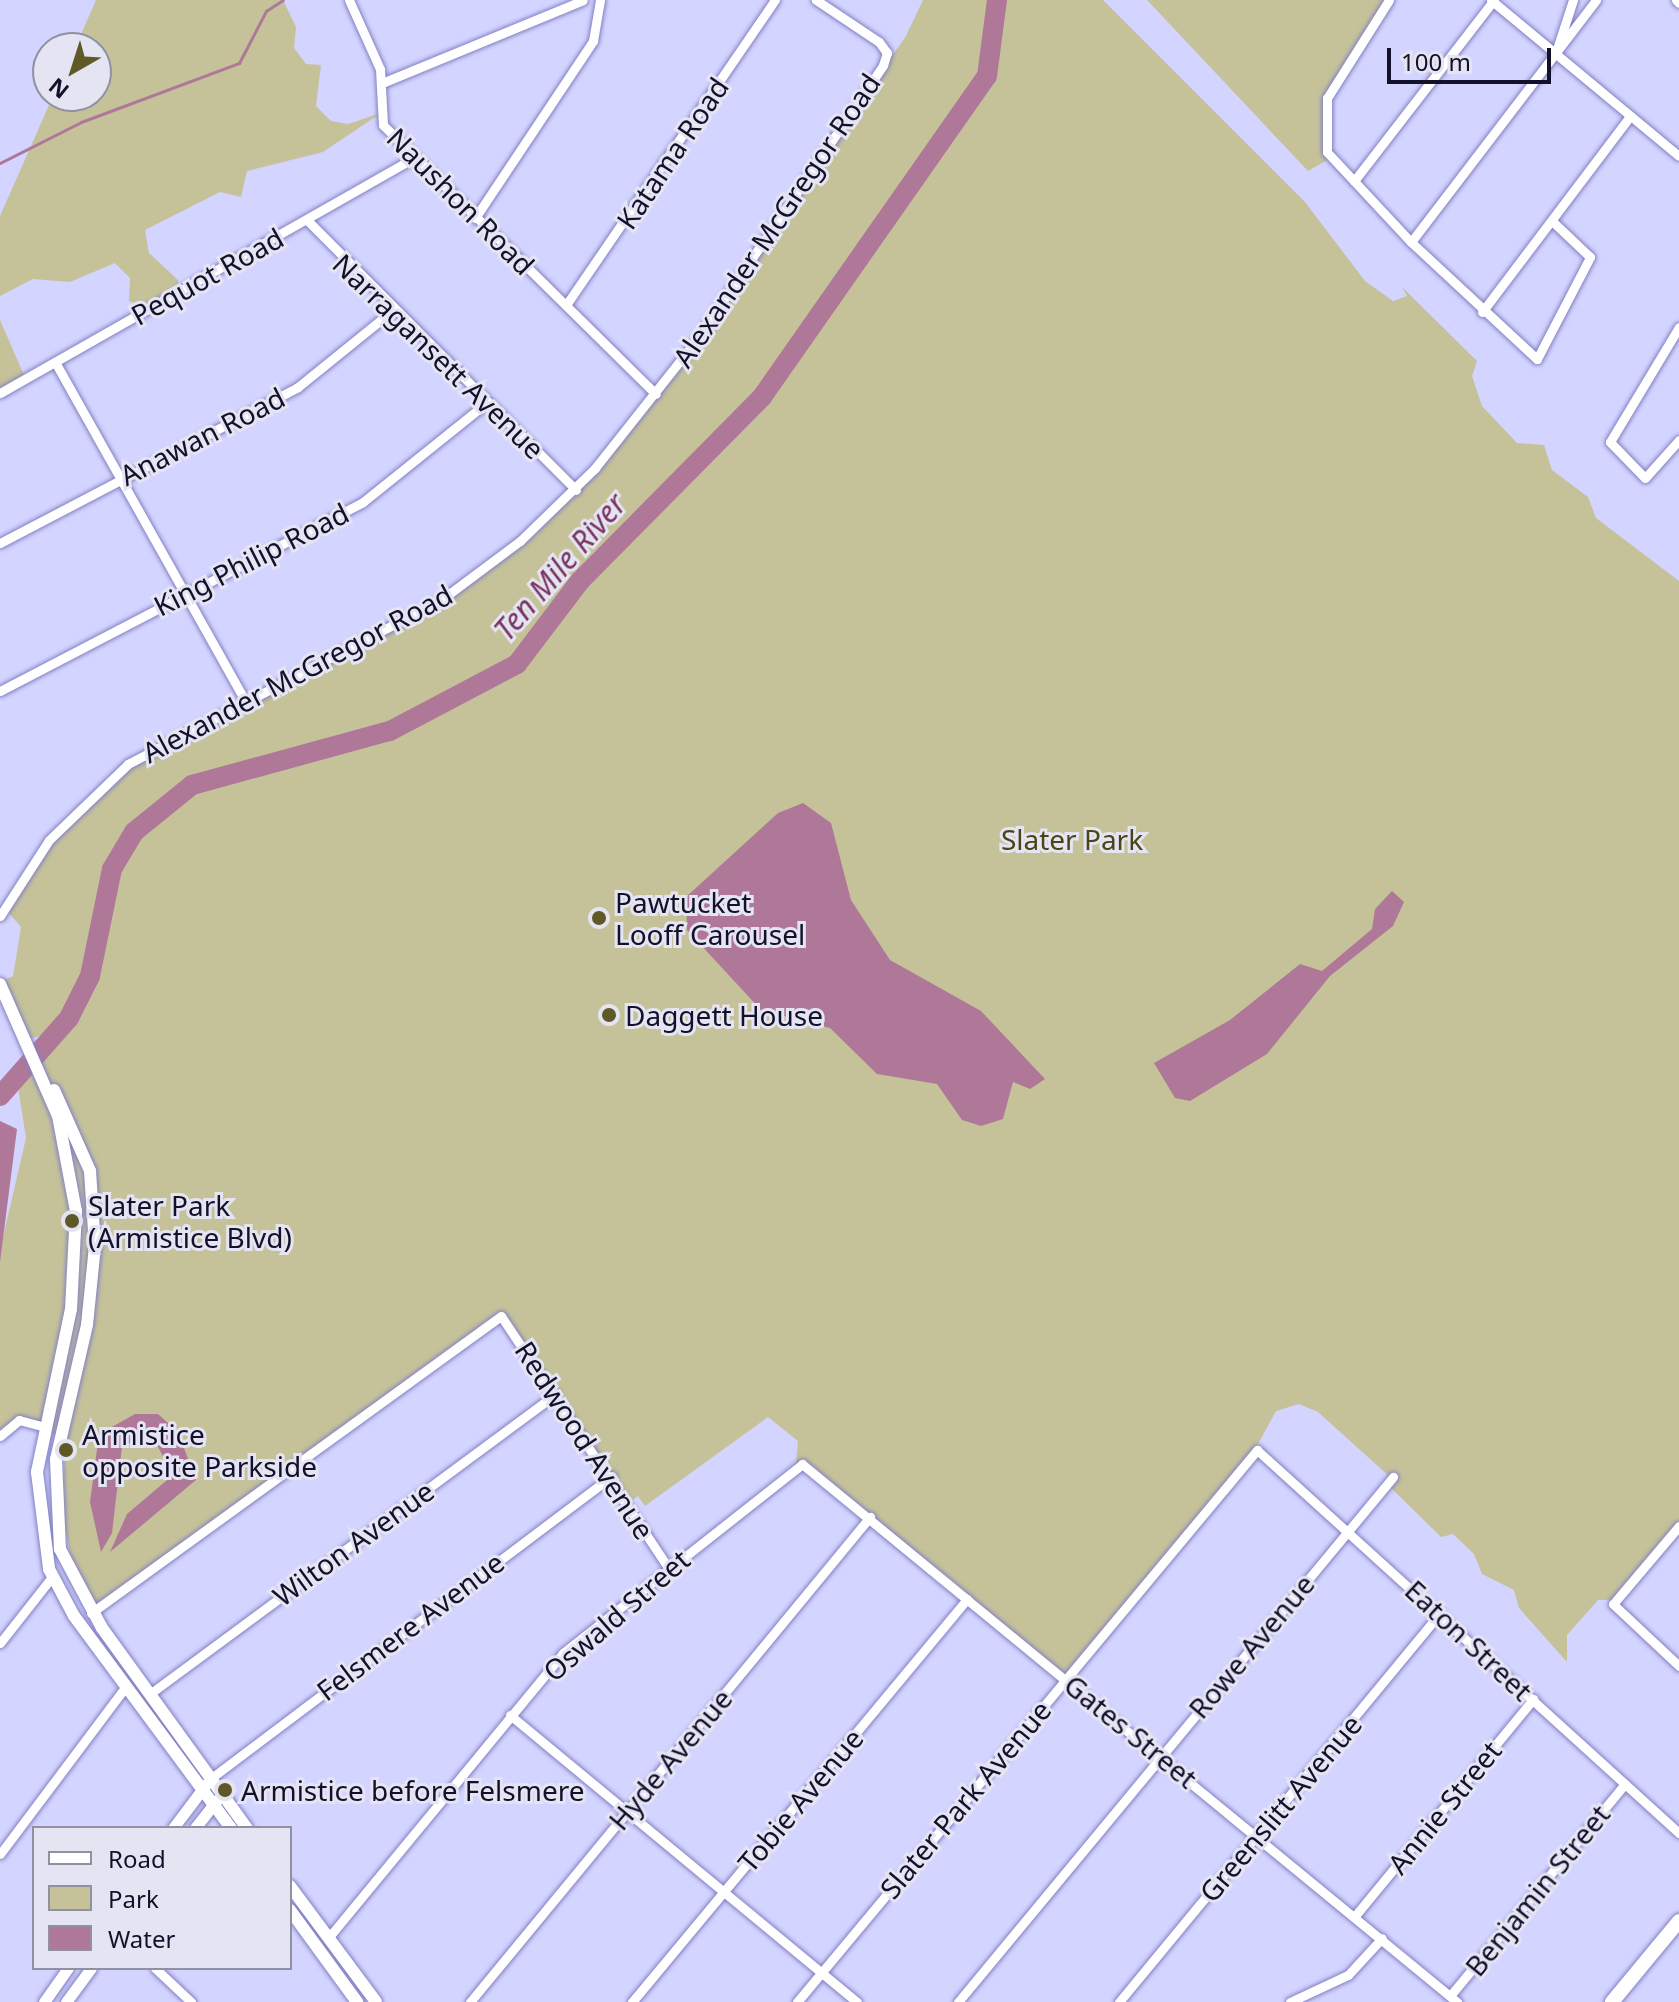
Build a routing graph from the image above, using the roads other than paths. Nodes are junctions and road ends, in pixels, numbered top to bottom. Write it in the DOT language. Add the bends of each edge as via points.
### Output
graph roads {
  1 [pos="349,0"];
  2 [pos="583,0"];
  3 [pos="600,0"];
  4 [pos="775,0"];
  5 [pos="816,0"];
  6 [pos="1389,0"];
  7 [pos="1573,0"];
  8 [pos="1596,0"];
  9 [pos="1493,1"];
  10 [pos="1555,55"];
  11 [pos="382,83"];
  12 [pos="1630,116"];
  13 [pos="1679,156"];
  14 [pos="414,158"];
  15 [pos="1354,181"];
  16 [pos="475,218"];
  17 [pos="307,220"];
  18 [pos="1552,221"];
  19 [pos="1411,242"];
  20 [pos="566,305"];
  21 [pos="392,311"];
  22 [pos="1482,312"];
  23 [pos="1679,327"];
  24 [pos="55,362"];
  25 [pos="0,393"];
  26 [pos="656,394"];
  27 [pos="486,403"];
  28 [pos="1679,440"];
  29 [pos="120,477"];
  30 [pos="576,490"];
  31 [pos="0,543"];
  32 [pos="184,591"];
  33 [pos="0,691"];
  34 [pos="245,700"];
  35 [pos="0,916"];
  36 [pos="0,984"];
  37 [pos="43,1074"];
  38 [pos="556,1394"];
  39 [pos="45,1427"];
  40 [pos="0,1436"];
  41 [pos="1257,1450"];
  42 [pos="802,1464"];
  43 [pos="612,1476"];
  44 [pos="1393,1477"];
  45 [pos="870,1517"];
  46 [pos="1679,1526"];
  47 [pos="1349,1529"];
  48 [pos="668,1567"];
  49 [pos="52,1577"];
  50 [pos="967,1599"];
  51 [pos="91,1613"];
  52 [pos="1440,1613"];
  53 [pos="0,1643"];
  54 [pos="1679,1666"];
  55 [pos="1065,1678"];
  56 [pos="126,1686"];
  57 [pos="151,1693"];
  58 [pos="1533,1699"];
  59 [pos="510,1715"];
  60 [pos="1160,1757"];
  61 [pos="206,1784"];
  62 [pos="1625,1784"];
  63 [pos="217,1799"];
  64 [pos="627,1812"];
  65 [pos="174,1826"];
  66 [pos="197,1826"];
  67 [pos="230,1826"];
  68 [pos="245,1826"];
  69 [pos="1679,1833"];
  70 [pos="1258,1835"];
  71 [pos="0,1854"];
  72 [pos="292,1889"];
  73 [pos="723,1891"];
  74 [pos="292,1912"];
  75 [pos="1355,1916"];
  76 [pos="1679,1921"];
  77 [pos="329,1937"];
  78 [pos="1382,1938"];
  79 [pos="67,1970"];
  80 [pos="90,1970"];
  81 [pos="157,1970"];
  82 [pos="822,1972"];
  83 [pos="1454,1999"];
  84 [pos="366,2000"];
  85 [pos="44,2002"];
  86 [pos="66,2002"];
  87 [pos="191,2002"];
  88 [pos="470,2002"];
  89 [pos="632,2002"];
  90 [pos="797,2002"];
  91 [pos="857,2002"];
  92 [pos="958,2002"];
  93 [pos="1119,2002"];
  94 [pos="1290,2002"];
  95 [pos="1612,2002"];
  1 -- 11 [label="street"];
  2 -- 11 [label="street"];
  3 -- 16 [label="street" via="593,41"];
  4 -- 20 [label="street, Katama Road"];
  5 -- 26 [label="street, Alexander McGregor Road" via="887,53"];
  6 -- 15 [label="street" via="1334,80 1323,116 1327,152"];
  7 -- 10 [label="street"];
  8 -- 10 [label="street"];
  9 -- 10 [label="street"];
  9 -- 15 [label="street"];
  10 -- 12 [label="street"];
  10 -- 19 [label="street"];
  11 -- 14 [label="street, Naushon Road" via="383,125"];
  12 -- 13 [label="street"];
  12 -- 18 [label="street"];
  14 -- 16 [label="street, Naushon Road"];
  14 -- 17 [label="street, Pequot Road"];
  15 -- 19 [label="street"];
  16 -- 20 [label="street, Naushon Road"];
  17 -- 21 [label="street, Narragansett Avenue"];
  17 -- 24 [label="street, Pequot Road"];
  18 -- 22 [label="street"];
  18 -- 22 [label="street" via="1590,257 1542,353 1532,358"];
  19 -- 22 [label="street"];
  20 -- 26 [label="street, Naushon Road"];
  21 -- 27 [label="street, Narragansett Avenue"];
  21 -- 29 [label="street, Anawan Road" via="298,387"];
  23 -- 28 [label="street" via="1610,442 1645,478"];
  24 -- 25 [label="street, Pequot Road"];
  24 -- 29 [label="street"];
  26 -- 30 [label="street, Alexander McGregor Road"];
  27 -- 30 [label="street, Narragansett Avenue"];
  27 -- 32 [label="street, King Philip Road" via="363,502"];
  29 -- 31 [label="street, Anawan Road"];
  29 -- 32 [label="street"];
  30 -- 34 [label="street, Alexander McGregor Road" via="441,600"];
  32 -- 33 [label="street, King Philip Road"];
  32 -- 34 [label="street"];
  34 -- 35 [label="street, Alexander McGregor Road" via="140,757 85,800 49,840"];
  36 -- 37 [label="main road"];
  37 -- 39 [label="main road" via="63,1134 77,1241 71,1309"];
  37 -- 51 [label="main road" via="69,1115 93,1195 87,1325 56,1459 54,1503 64,1561"];
  38 -- 43 [label="street, Redwood Avenue"];
  38 -- 51 [label="street, Redwood Avenue" via="501,1316"];
  38 -- 57 [label="street, Wilton Avenue"];
  39 -- 40 [label="street" via="19,1420"];
  39 -- 49 [label="main road" via="36,1488"];
  41 -- 47 [label="street, Eaton Street"];
  41 -- 55 [label="street, Slater Park Avenue"];
  42 -- 45 [label="street, Gates Street"];
  42 -- 48 [label="street, Oswald Street"];
  43 -- 48 [label="street, Redwood Avenue"];
  43 -- 61 [label="street, Felsmere Avenue"];
  44 -- 47 [label="street, Rowe Avenue"];
  45 -- 50 [label="street, Gates Street"];
  45 -- 64 [label="street, Hyde Avenue"];
  46 -- 54 [label="street" via="1613,1604"];
  47 -- 52 [label="street, Eaton Street"];
  47 -- 60 [label="street, Rowe Avenue"];
  48 -- 59 [label="street, Oswald Street" via="563,1653"];
  49 -- 53 [label="street"];
  49 -- 56 [label="main road"];
  50 -- 55 [label="street, Gates Street"];
  50 -- 73 [label="street, Tobie Avenue"];
  51 -- 57 [label="main road"];
  52 -- 58 [label="street, Eaton Street"];
  52 -- 70 [label="street, Greenslitt Avenue"];
  55 -- 60 [label="street, Gates Street"];
  55 -- 82 [label="street, Slater Park Avenue"];
  56 -- 61 [label="main road"];
  56 -- 71 [label="street"];
  57 -- 61 [label="main road"];
  58 -- 62 [label="street, Eaton Street"];
  58 -- 75 [label="street, Annie Street"];
  59 -- 64 [label="street"];
  59 -- 77 [label="street, Oswald Street"];
  60 -- 70 [label="street, Gates Street"];
  60 -- 92 [label="street, Rowe Avenue"];
  61 -- 63 [label="main road"];
  61 -- 65 [label="street"];
  62 -- 69 [label="street, Eaton Street"];
  62 -- 83 [label="street, Benjamin Street"];
  63 -- 66 [label="street"];
  63 -- 67 [label="main road"];
  63 -- 68 [label="main road"];
  64 -- 73 [label="street"];
  64 -- 88 [label="street, Hyde Avenue"];
  70 -- 75 [label="street, Gates Street"];
  70 -- 93 [label="street, Greenslitt Avenue"];
  72 -- 77 [label="main road"];
  73 -- 82 [label="street"];
  73 -- 89 [label="street, Tobie Avenue"];
  74 -- 84 [label="main road"];
  75 -- 78 [label="street, Gates Street"];
  76 -- 95 [label="main road"];
  77 -- 84 [label="main road"];
  78 -- 83 [label="street, Gates Street"];
  78 -- 94 [label="street" via="1348,1975"];
  79 -- 85 [label="street"];
  80 -- 86 [label="street"];
  81 -- 87 [label="street"];
  82 -- 90 [label="street, Slater Park Avenue"];
  82 -- 91 [label="street"];
}
